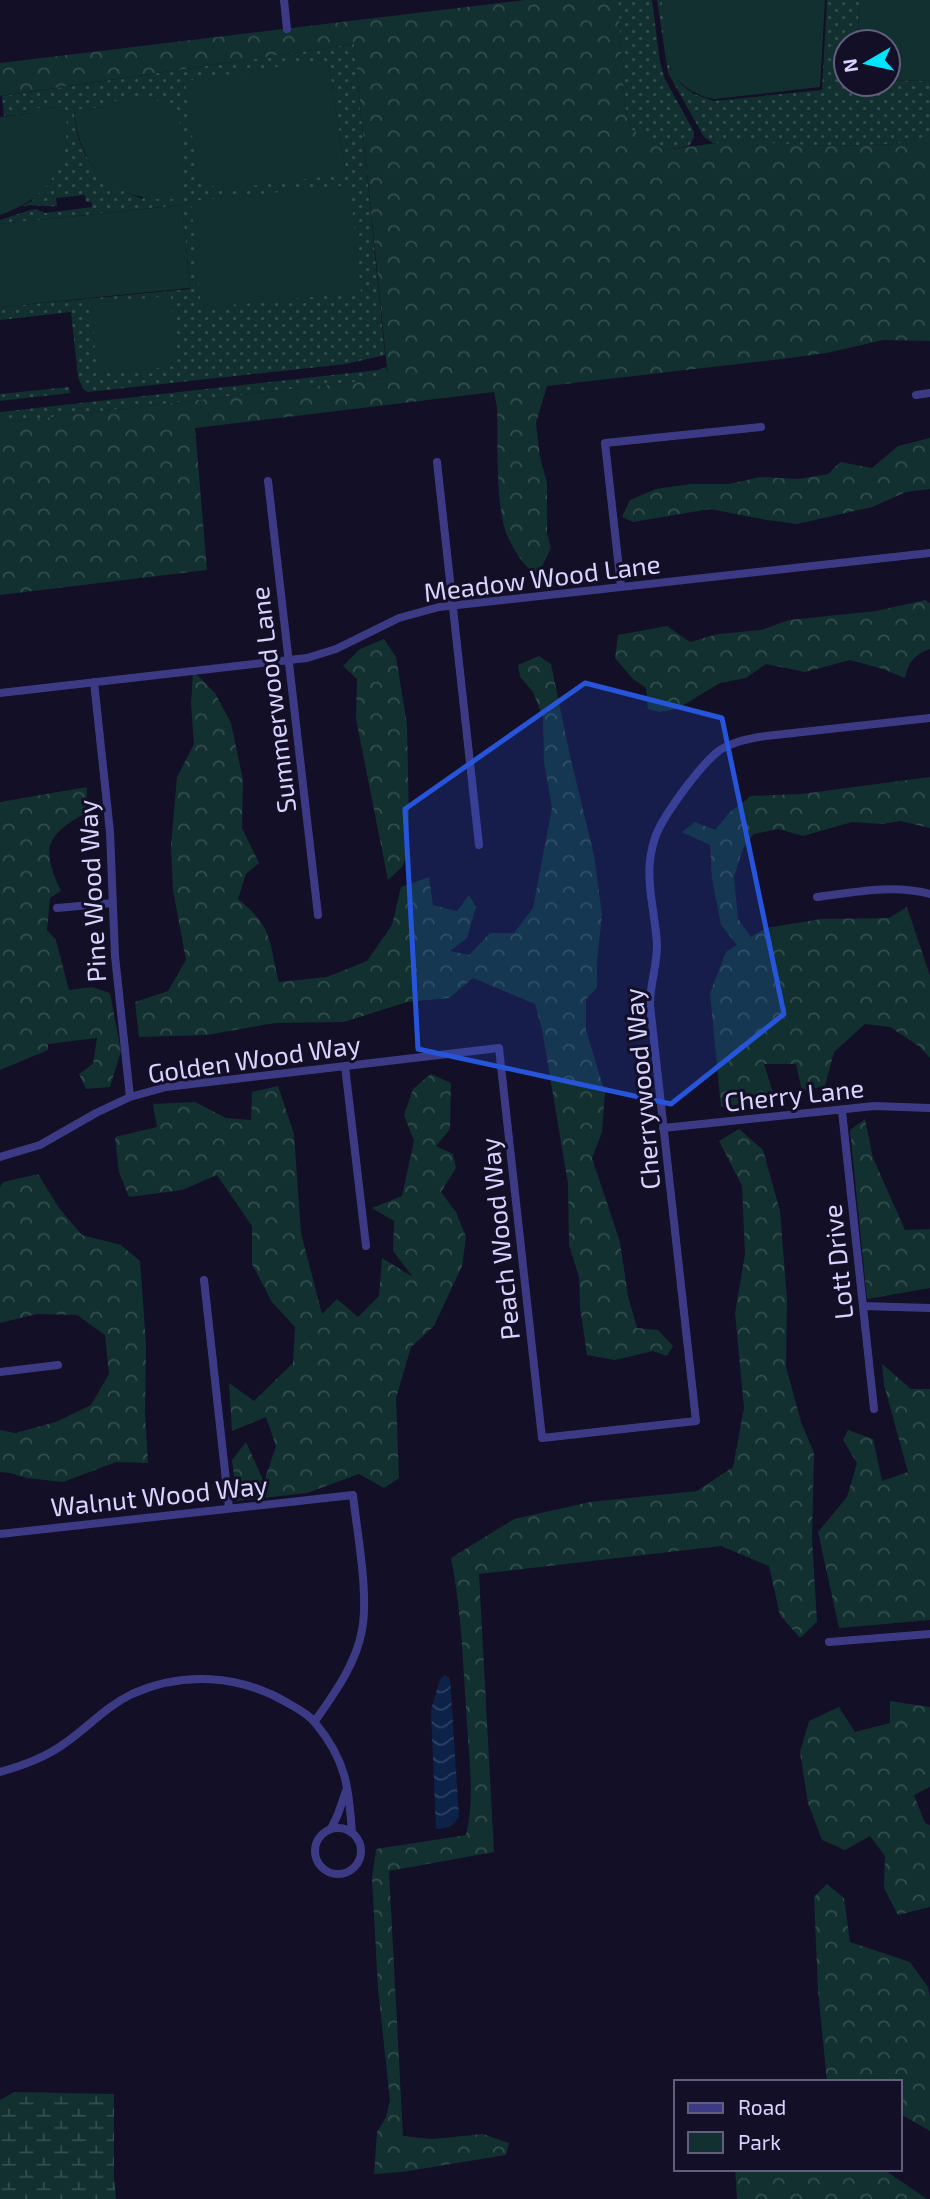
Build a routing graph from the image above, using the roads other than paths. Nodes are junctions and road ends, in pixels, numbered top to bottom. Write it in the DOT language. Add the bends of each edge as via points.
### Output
graph roads {
  1 [pos="284,0"];
  2 [pos="287,29"];
  3 [pos="930,393"];
  4 [pos="916,395"];
  5 [pos="761,427"];
  6 [pos="437,463"];
  7 [pos="268,481"];
  8 [pos="930,553"];
  9 [pos="621,587"];
  10 [pos="452,605"];
  11 [pos="288,660"];
  12 [pos="94,682"];
  13 [pos="0,692"];
  14 [pos="930,718"];
  15 [pos="479,845"];
  16 [pos="930,894"];
  17 [pos="817,897"];
  18 [pos="113,903"];
  19 [pos="57,908"];
  20 [pos="318,915"];
  21 [pos="345,1066"];
  22 [pos="502,1074"];
  23 [pos="130,1097"];
  24 [pos="930,1108"];
  25 [pos="842,1111"];
  26 [pos="663,1128"];
  27 [pos="0,1157"];
  28 [pos="366,1246"];
  29 [pos="204,1280"];
  30 [pos="863,1306"];
  31 [pos="930,1308"];
  32 [pos="58,1365"];
  33 [pos="0,1372"];
  34 [pos="695,1408"];
  35 [pos="874,1409"];
  36 [pos="229,1508"];
  37 [pos="0,1534"];
  38 [pos="930,1634"];
  39 [pos="829,1642"];
  40 [pos="315,1721"];
  41 [pos="0,1772"];
  42 [pos="348,1785"];
  43 [pos="331,1829"];
  44 [pos="352,1833"];
  1 -- 2 [label="street"];
  3 -- 4 [label="street"];
  5 -- 9 [label="street" via="605,443"];
  6 -- 10 [label="street"];
  7 -- 11 [label="street, Summerwood Lane"];
  8 -- 9 [label="street, Meadow Wood Lane"];
  9 -- 10 [label="street, Meadow Wood Lane"];
  10 -- 11 [label="street, Meadow Wood Lane" via="399,618 337,649"];
  10 -- 15 [label="street"];
  11 -- 12 [label="street, Meadow Wood Lane"];
  11 -- 20 [label="street, Summerwood Lane"];
  12 -- 13 [label="street, Meadow Wood Lane"];
  12 -- 18 [label="street, Pine Wood Way"];
  14 -- 26 [label="street, Cherrywood Way" via="740,741 713,756 666,819 656,836 650,864 657,950 650,1004"];
  16 -- 17 [label="street" via="881,889"];
  18 -- 19 [label="street"];
  18 -- 23 [label="street, Pine Wood Way"];
  21 -- 22 [label="street, Golden Wood Way" via="499,1048"];
  21 -- 23 [label="street, Golden Wood Way" via="179,1085"];
  21 -- 28 [label="street"];
  22 -- 34 [label="street, Peach Wood Way" via="542,1438 696,1421"];
  23 -- 27 [label="street, Golden Wood Way" via="40,1145"];
  24 -- 25 [label="street, Cherry Lane" via="874,1106"];
  25 -- 26 [label="street, Cherry Lane"];
  25 -- 30 [label="street, Lott Drive"];
  26 -- 34 [label="street, Cherrywood Way"];
  29 -- 36 [label="street"];
  30 -- 31 [label="street"];
  30 -- 35 [label="street, Lott Drive"];
  32 -- 33 [label="street"];
  36 -- 37 [label="street, Walnut Wood Way"];
  36 -- 40 [label="street, Walnut Wood Way" via="353,1494 364,1607 362,1631 339,1687"];
  38 -- 39 [label="street"];
  40 -- 41 [label="street" via="265,1690 209,1678 182,1680 131,1695 49,1754"];
  40 -- 42 [label="street" via="335,1752"];
  42 -- 43 [label="street"];
  42 -- 44 [label="street"];
  43 -- 44 [label="street"];
  43 -- 44 [label="street" via="319,1837 314,1852 319,1866 332,1874 348,1872 359,1861 360,1846"];
}
